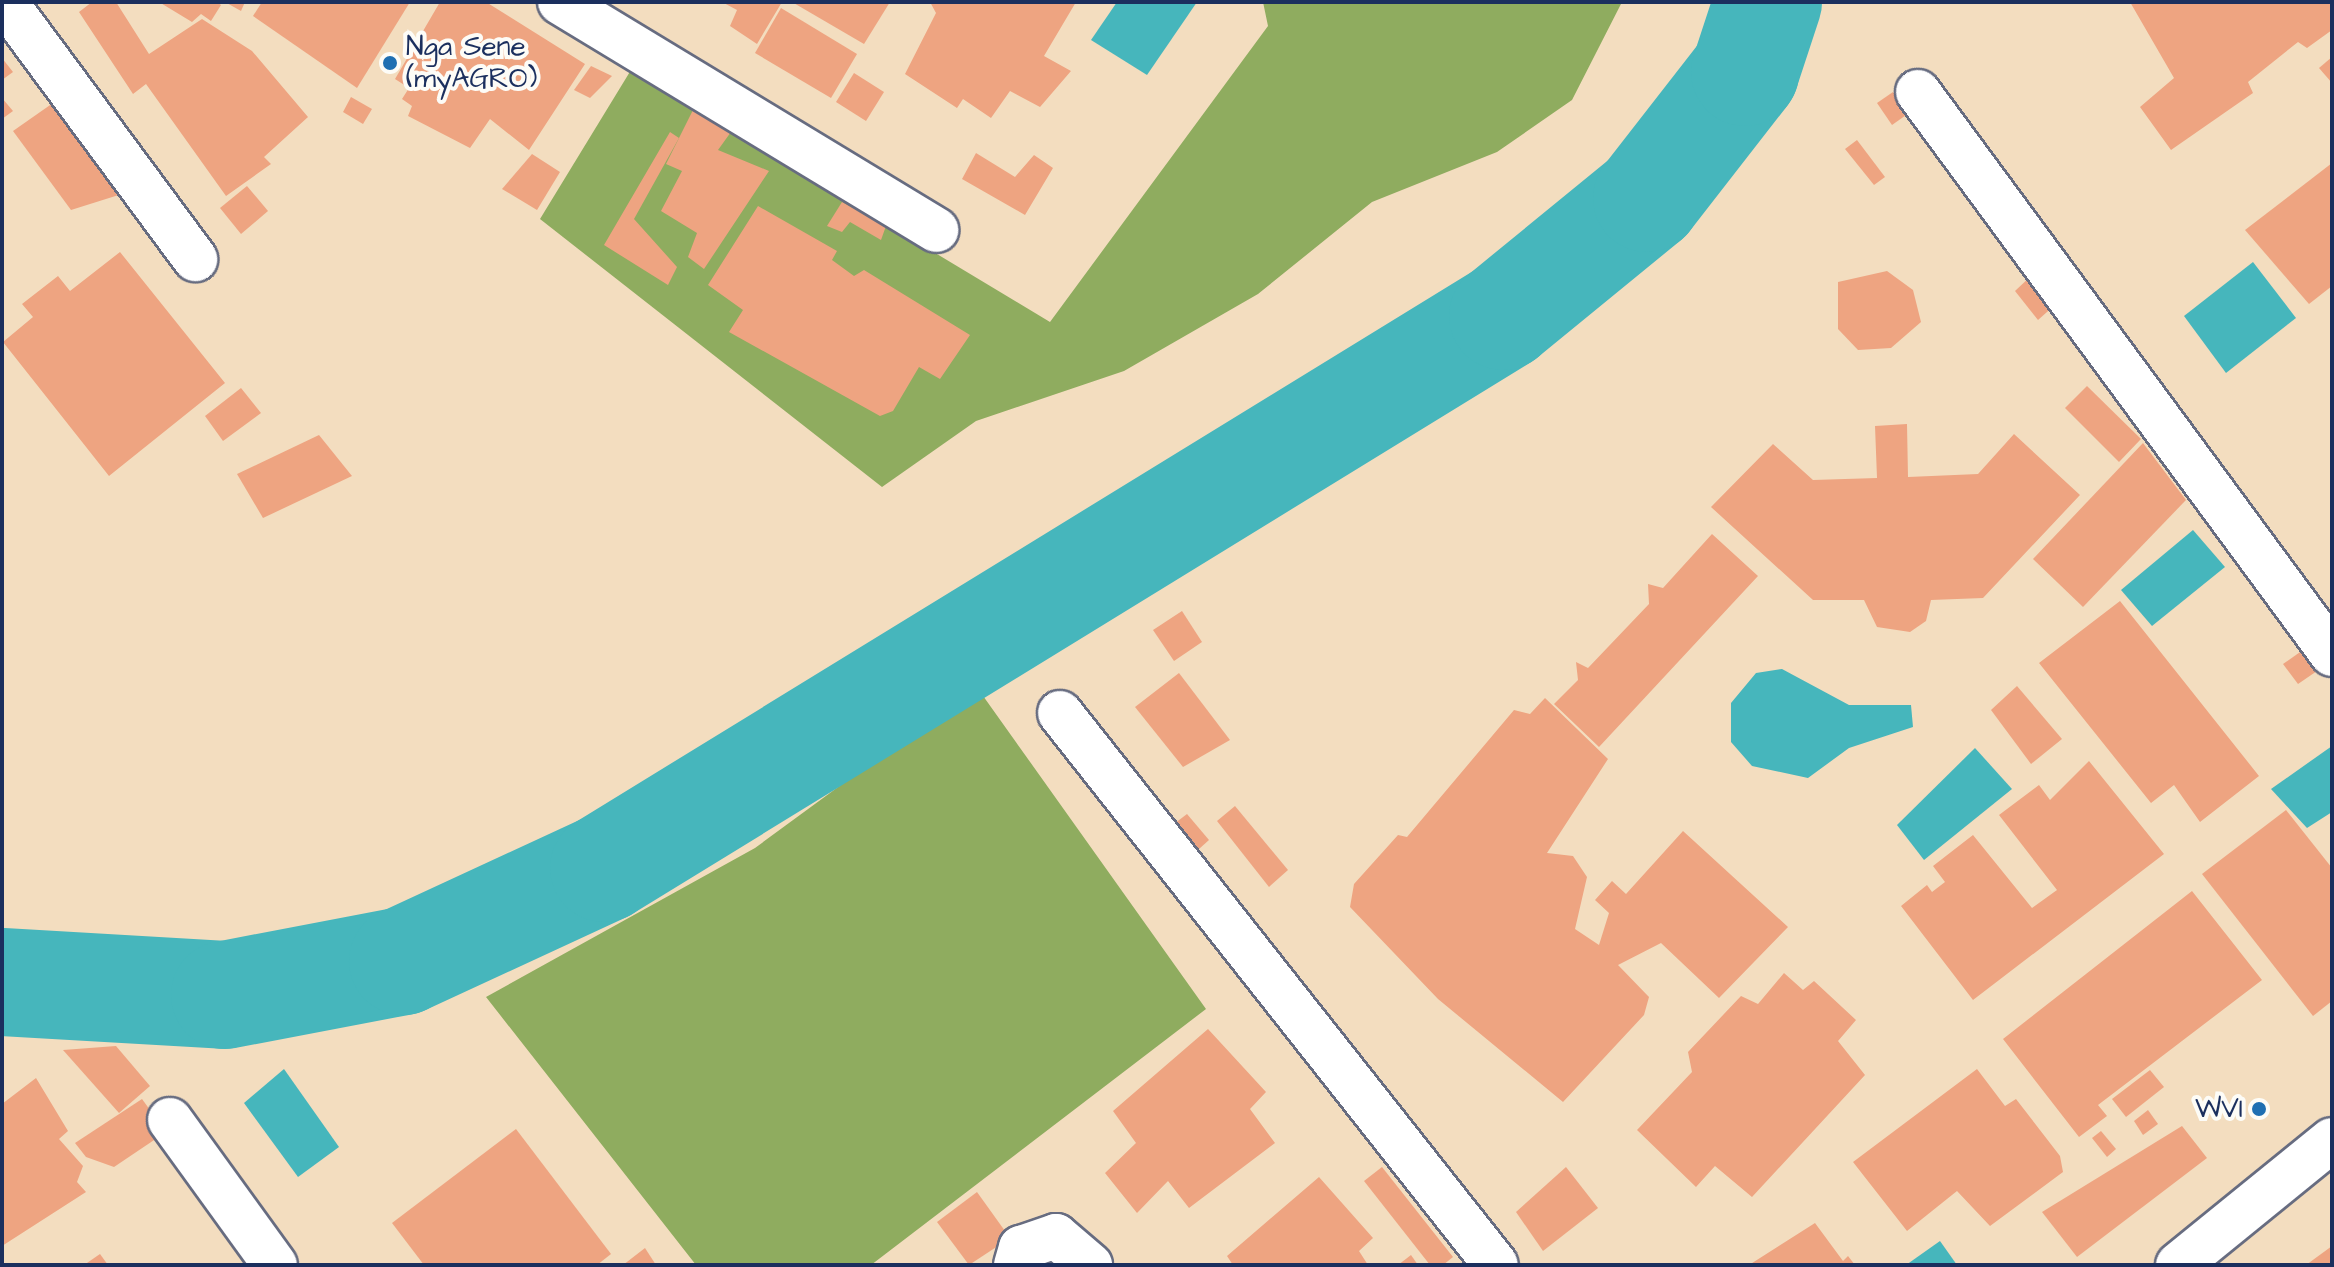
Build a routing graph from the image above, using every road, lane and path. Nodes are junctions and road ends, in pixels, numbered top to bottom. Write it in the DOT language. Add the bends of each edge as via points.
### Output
graph roads {
  1 [pos="5,2"];
  2 [pos="560,2"];
  3 [pos="1918,92"];
  4 [pos="936,230"];
  5 [pos="195,259"];
  6 [pos="2332,654"];
  7 [pos="1060,713"];
  8 [pos="170,1120"];
  9 [pos="2332,1140"];
  10 [pos="275,1265"];
  11 [pos="1016,1265"];
  12 [pos="1090,1265"];
  13 [pos="1496,1265"];
  14 [pos="2178,1265"];
  1 -- 5 [label="street"];
  2 -- 4 [label="street"];
  3 -- 6 [label="street"];
  7 -- 13 [label="street"];
  8 -- 10 [label="street"];
  9 -- 14 [label="street"];
  11 -- 12 [label="street" via="1021,1248 1056,1236"];
}
